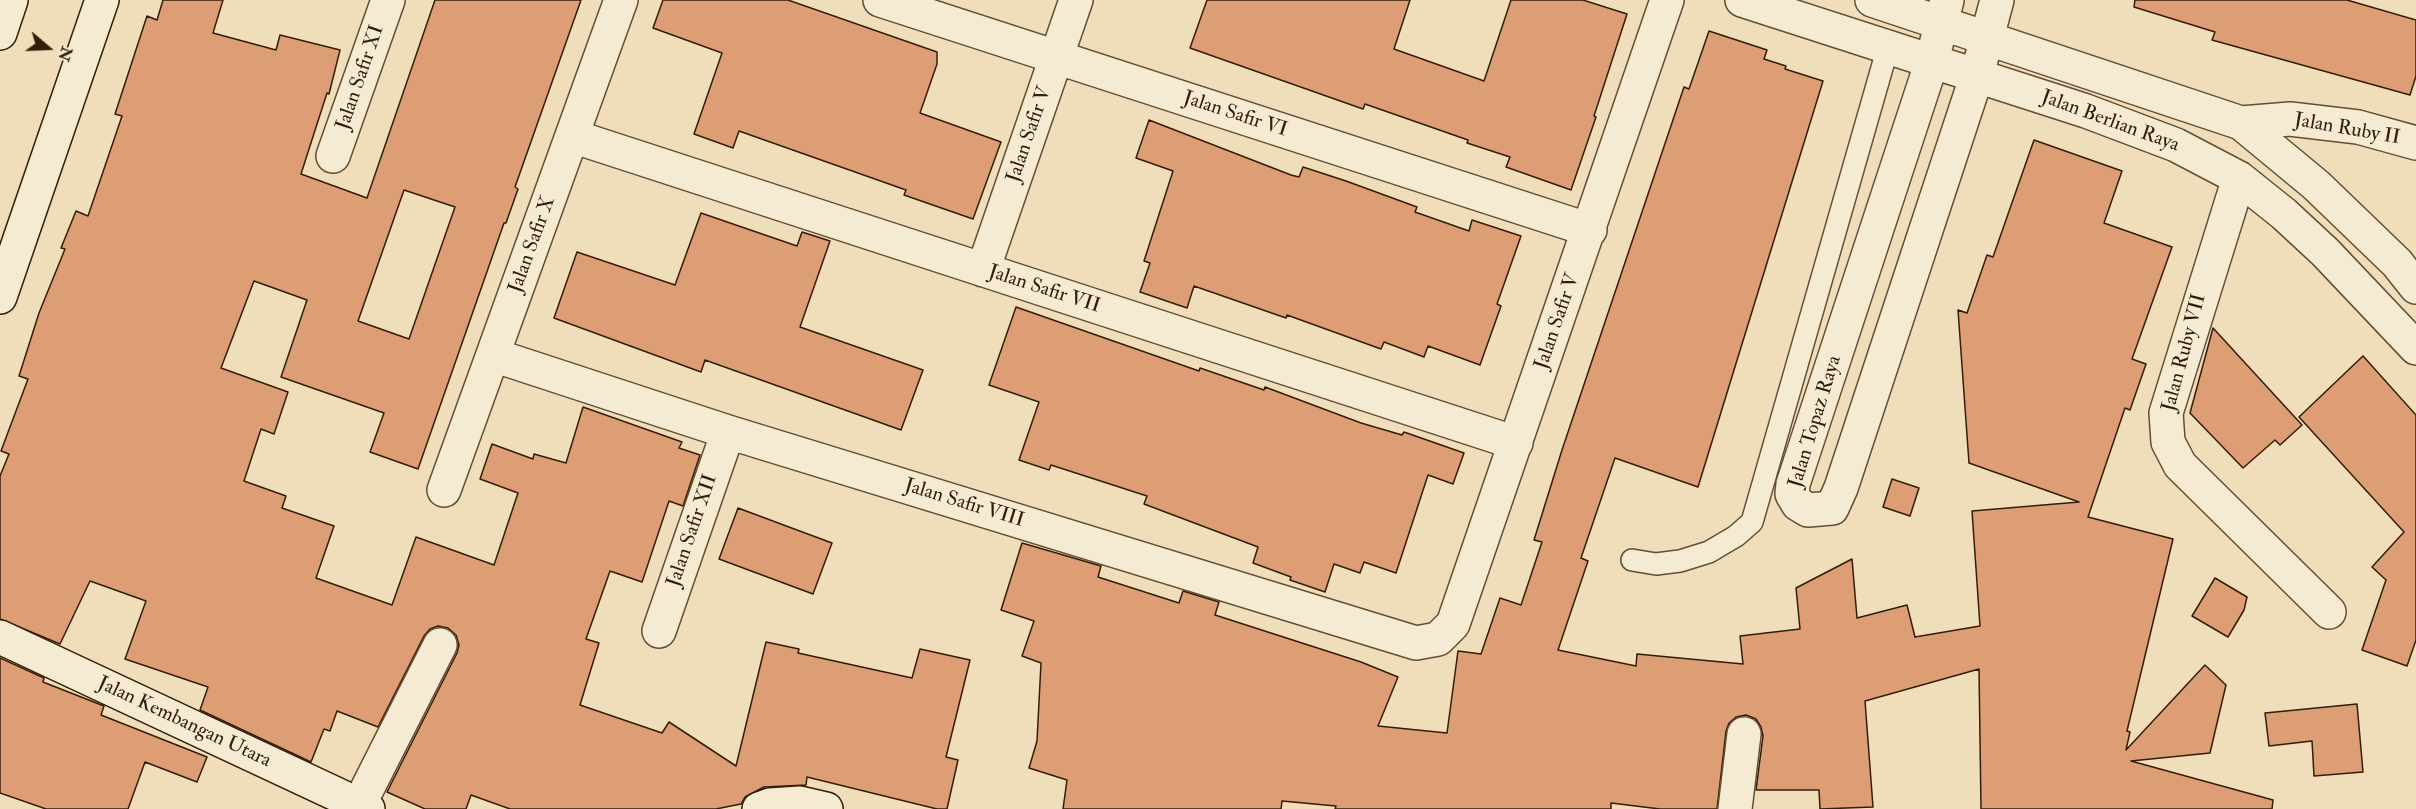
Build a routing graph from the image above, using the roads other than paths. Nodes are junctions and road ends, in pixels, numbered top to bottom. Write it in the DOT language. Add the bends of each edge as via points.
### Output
graph roads {
  1 [pos="11,0"];
  2 [pos="102,0"];
  3 [pos="388,0"];
  4 [pos="621,0"];
  5 [pos="880,0"];
  6 [pos="1076,0"];
  7 [pos="1667,0"];
  8 [pos="1742,0"];
  9 [pos="1872,0"];
  10 [pos="1997,0"];
  11 [pos="1945,12"];
  12 [pos="0,33"];
  13 [pos="1988,38"];
  14 [pos="1888,47"];
  15 [pos="1056,58"];
  16 [pos="1932,61"];
  17 [pos="1977,75"];
  18 [pos="2241,123"];
  19 [pos="572,136"];
  20 [pos="2416,142"];
  21 [pos="333,156"];
  22 [pos="2239,178"];
  23 [pos="1590,230"];
  24 [pos="983,270"];
  25 [pos="1823,275"];
  26 [pos="1858,287"];
  27 [pos="2416,287"];
  28 [pos="0,297"];
  29 [pos="2416,348"];
  30 [pos="493,354"];
  31 [pos="728,432"];
  32 [pos="1516,444"];
  33 [pos="444,490"];
  34 [pos="1632,560"];
  35 [pos="2329,612"];
  36 [pos="659,630"];
  37 [pos="0,637"];
  38 [pos="1438,639"];
  39 [pos="440,645"];
  40 [pos="1744,734"];
  41 [pos="364,807"];
  42 [pos="759,809"];
  43 [pos="826,809"];
  44 [pos="1736,809"];
  1 -- 12 [label="street"];
  2 -- 28 [label="street"];
  3 -- 21 [label="street, Jalan Safir XI"];
  4 -- 19 [label="street, Jalan Safir X"];
  5 -- 15 [label="street, Jalan Safir VI"];
  6 -- 15 [label="street, Jalan Safir V"];
  7 -- 23 [label="street, Jalan Safir V"];
  8 -- 14 [label="street, Jalan Berlian Raya"];
  9 -- 11 [label="street, Jalan Berlian Raya"];
  10 -- 13 [label="street, Jalan Topaz Raya"];
  11 -- 13 [label="street, Jalan Berlian Raya"];
  11 -- 16 [label="street, Jalan Topaz Raya"];
  13 -- 17 [label="street, Jalan Topaz Raya"];
  13 -- 18 [label="street, Jalan Berlian Raya"];
  14 -- 16 [label="street, Jalan Berlian Raya"];
  14 -- 25 [label="lane"];
  15 -- 23 [label="street, Jalan Safir VI"];
  15 -- 24 [label="street, Jalan Safir V"];
  16 -- 17 [label="street, Jalan Berlian Raya"];
  16 -- 26 [label="street, Jalan Topaz Raya"];
  17 -- 22 [label="street, Jalan Berlian Raya" via="2176,145"];
  17 -- 26 [label="street, Jalan Topaz Raya" via="1841,488 1832,508 1808,510 1792,494 1793,484"];
  18 -- 20 [label="street, Jalan Ruby II" via="2290,119 2358,127"];
  18 -- 27 [label="street, Jalan Berlian Raya" via="2316,185 2397,263"];
  19 -- 24 [label="street, Jalan Safir VII"];
  19 -- 30 [label="street, Jalan Safir X"];
  22 -- 29 [label="street, Jalan Berlian Raya" via="2325,252"];
  22 -- 35 [label="street, Jalan Ruby VII" via="2166,413 2168,442 2180,465"];
  23 -- 32 [label="street, Jalan Safir V"];
  24 -- 32 [label="street, Jalan Safir VII"];
  25 -- 26 [label="lane"];
  25 -- 34 [label="lane" via="1752,522 1709,552 1656,564"];
  30 -- 31 [label="street, Jalan Safir VIII"];
  30 -- 33 [label="street, Jalan Safir X"];
  31 -- 36 [label="street, Jalan Safir XII"];
  31 -- 38 [label="street, Jalan Safir VIII" via="1416,643"];
  32 -- 38 [label="street, Jalan Safir V" via="1453,624"];
  37 -- 41 [label="street, Jalan Kembangan Utara"];
  39 -- 41 [label="street"];
  40 -- 44 [label="street"];
  42 -- 43 [label="street" via="800,803"];
}
